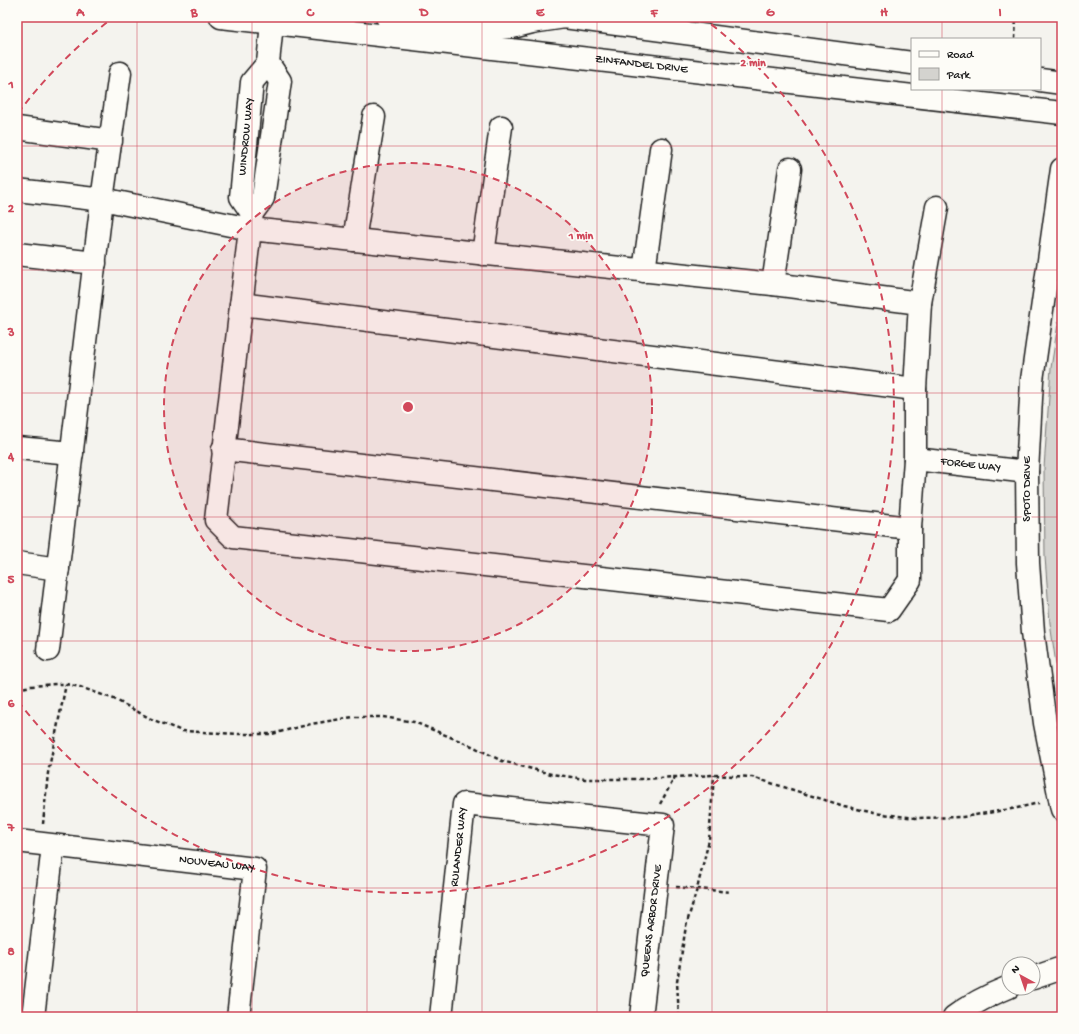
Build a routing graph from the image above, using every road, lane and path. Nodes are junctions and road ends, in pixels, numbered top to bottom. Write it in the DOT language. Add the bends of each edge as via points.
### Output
graph roads {
  1 [pos="221,17"];
  2 [pos="388,17"];
  3 [pos="564,17"];
  4 [pos="1016,17"];
  5 [pos="269,20"];
  6 [pos="1015,38"];
  7 [pos="911,63"];
  8 [pos="120,73"];
  9 [pos="1041,80"];
  10 [pos="1062,83"];
  11 [pos="1062,113"];
  12 [pos="374,117"];
  13 [pos="501,127"];
  14 [pos="17,128"];
  15 [pos="110,141"];
  16 [pos="661,149"];
  17 [pos="790,169"];
  18 [pos="1062,169"];
  19 [pos="17,190"];
  20 [pos="102,200"];
  21 [pos="937,207"];
  22 [pos="251,221"];
  23 [pos="354,240"];
  24 [pos="17,254"];
  25 [pos="483,254"];
  26 [pos="95,263"];
  27 [pos="644,271"];
  28 [pos="773,284"];
  29 [pos="920,302"];
  30 [pos="241,304"];
  31 [pos="915,389"];
  32 [pos="17,448"];
  33 [pos="223,449"];
  34 [pos="72,453"];
  35 [pos="914,459"];
  36 [pos="1027,472"];
  37 [pos="910,528"];
  38 [pos="17,563"];
  39 [pos="58,569"];
  40 [pos="48,650"];
  41 [pos="66,684"];
  42 [pos="17,689"];
  43 [pos="714,775"];
  44 [pos="1061,804"];
  45 [pos="663,825"];
  46 [pos="17,841"];
  47 [pos="53,846"];
  48 [pos="656,884"];
  49 [pos="697,889"];
  50 [pos="731,892"];
  51 [pos="1062,968"];
  52 [pos="1041,975"];
  53 [pos="1001,991"];
  54 [pos="33,1017"];
  55 [pos="238,1017"];
  56 [pos="441,1017"];
  57 [pos="641,1017"];
  58 [pos="679,1017"];
  59 [pos="954,1017"];
  1 -- 5 [label="street, ZINFANDEL DRIVE"];
  2 -- 3 [label="street" via="485,27 512,27"];
  3 -- 7 [label="street"];
  4 -- 6 [label="path"];
  5 -- 11 [label="street, ZINFANDEL DRIVE"];
  5 -- 22 [label="street, WINDROW WAY" via="268,63 252,82 241,197"];
  8 -- 15 [label="street"];
  9 -- 10 [label="street"];
  12 -- 23 [label="street"];
  13 -- 25 [label="street"];
  14 -- 15 [label="street"];
  15 -- 20 [label="street"];
  16 -- 27 [label="street"];
  17 -- 28 [label="street"];
  18 -- 36 [label="street, SPOTO DRIVE" via="1032,380"];
  19 -- 20 [label="street"];
  20 -- 22 [label="street"];
  20 -- 26 [label="street"];
  21 -- 29 [label="street"];
  22 -- 23 [label="street"];
  22 -- 30 [label="street"];
  23 -- 25 [label="street"];
  24 -- 26 [label="street"];
  25 -- 27 [label="street"];
  26 -- 34 [label="street"];
  27 -- 28 [label="street"];
  28 -- 29 [label="street"];
  29 -- 31 [label="street"];
  30 -- 31 [label="street"];
  30 -- 33 [label="street"];
  31 -- 35 [label="street"];
  32 -- 34 [label="street"];
  33 -- 37 [label="street"];
  33 -- 37 [label="street" via="216,520 233,537 889,610 910,580"];
  34 -- 39 [label="street"];
  35 -- 36 [label="street, FORGE WAY"];
  35 -- 37 [label="street"];
  36 -- 44 [label="street, SPOTO DRIVE" via="1028,563 1033,632 1045,723"];
  38 -- 39 [label="street"];
  39 -- 40 [label="street"];
  41 -- 42 [label="path"];
  41 -- 43 [label="path" via="114,699 151,719 182,731 272,734 353,717 383,717 414,722 502,761 551,774 586,779"];
  41 -- 47 [label="path" via="48,773 42,828"];
  43 -- 44 [label="path" via="752,777 844,806 916,818 963,817"];
  43 -- 49 [label="path" via="709,840"];
  45 -- 48 [label="street, QUEENS ARBOR DRIVE"];
  45 -- 56 [label="street, RULANDER WAY" via="464,804"];
  46 -- 47 [label="street, NOUVEAU WAY"];
  47 -- 54 [label="street"];
  47 -- 55 [label="street, NOUVEAU WAY" via="255,869"];
  48 -- 49 [label="path"];
  48 -- 57 [label="street, QUEENS ARBOR DRIVE"];
  49 -- 50 [label="path"];
  49 -- 58 [label="path" via="686,926 677,982"];
  51 -- 52 [label="street"];
  53 -- 59 [label="street" via="964,1009"];
}
